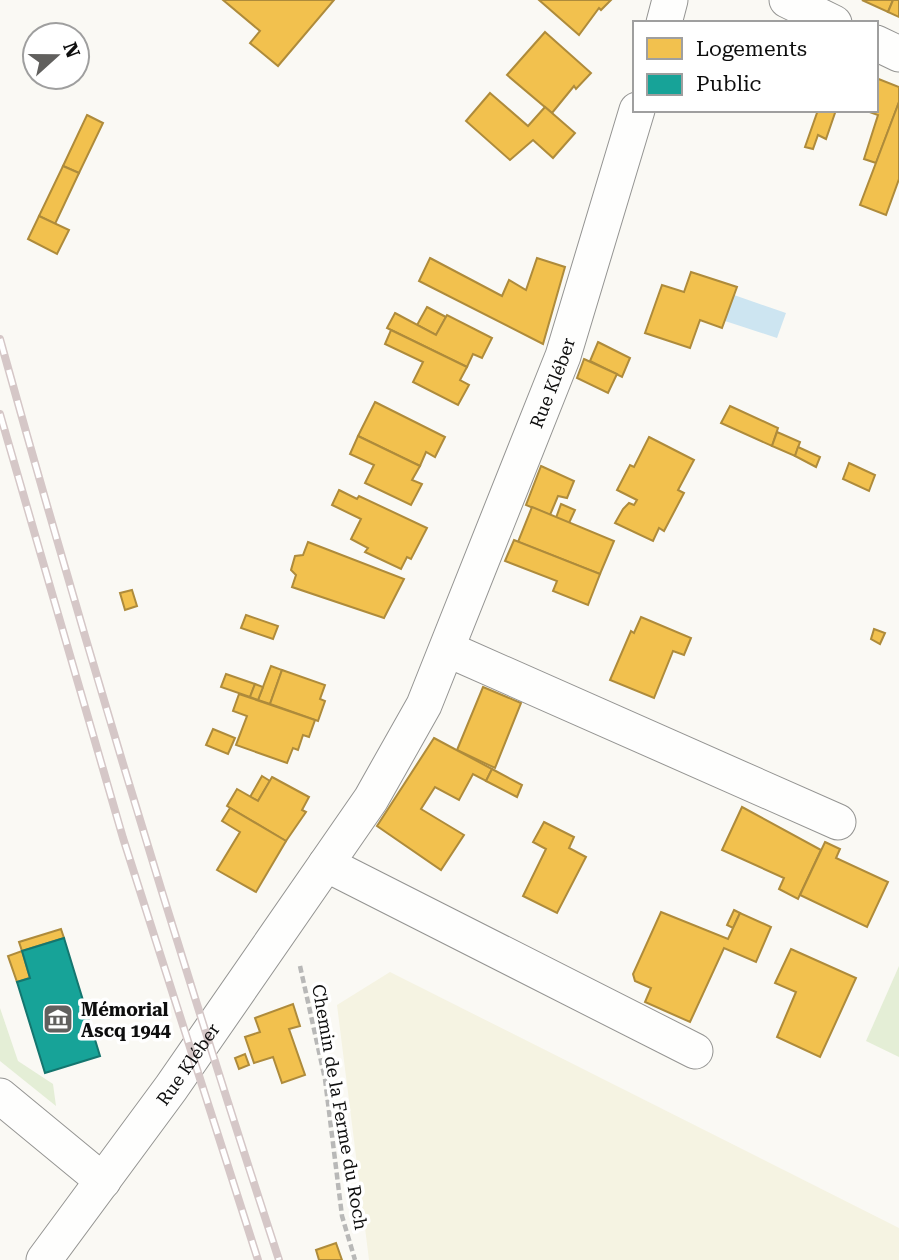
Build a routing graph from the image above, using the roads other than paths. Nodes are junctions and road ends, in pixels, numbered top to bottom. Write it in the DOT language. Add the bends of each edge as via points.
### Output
graph roads {
  1 [pos="670,0"];
  2 [pos="787,0"];
  3 [pos="665,21"];
  4 [pos="830,21"];
  5 [pos="878,44"];
  6 [pos="899,54"];
  7 [pos="636,112"];
  8 [pos="447,649"];
  9 [pos="838,822"];
  10 [pos="326,864"];
  11 [pos="695,1051"];
  12 [pos="0,1096"];
  13 [pos="103,1181"];
  14 [pos="44,1260"];
  1 -- 3 [label="street"];
  2 -- 4 [label="street"];
  5 -- 6 [label="street"];
  7 -- 8 [label="street, Rue Kléber" via="563,356"];
  8 -- 9 [label="street"];
  8 -- 10 [label="street, Rue Kléber" via="400,751"];
  10 -- 11 [label="street"];
  10 -- 13 [label="street, Rue Kléber"];
  12 -- 13 [label="street"];
  13 -- 14 [label="street, Rue Kléber"];
}
